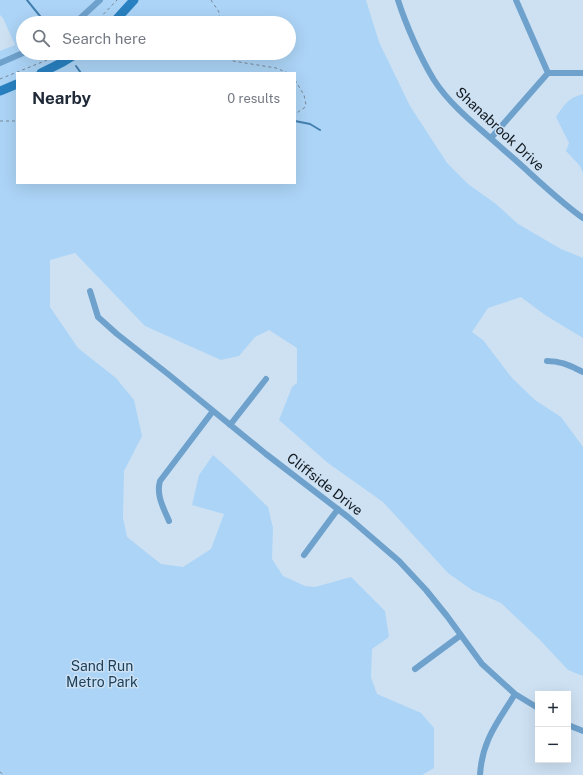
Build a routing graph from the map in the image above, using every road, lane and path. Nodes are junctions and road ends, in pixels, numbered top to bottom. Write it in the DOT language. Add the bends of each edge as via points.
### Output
graph roads {
  1 [pos="100,0"];
  2 [pos="117,0"];
  3 [pos="134,0"];
  4 [pos="212,0"];
  5 [pos="398,0"];
  6 [pos="516,0"];
  7 [pos="83,16"];
  8 [pos="102,16"];
  9 [pos="119,16"];
  10 [pos="219,16"];
  11 [pos="16,56"];
  12 [pos="46,60"];
  13 [pos="66,60"];
  14 [pos="231,60"];
  15 [pos="0,63"];
  16 [pos="16,72"];
  17 [pos="17,72"];
  18 [pos="43,72"];
  19 [pos="286,72"];
  20 [pos="583,73"];
  21 [pos="548,74"];
  22 [pos="0,79"];
  23 [pos="296,82"];
  24 [pos="16,84"];
  25 [pos="0,91"];
  26 [pos="296,113"];
  27 [pos="0,121"];
  28 [pos="16,121"];
  29 [pos="491,138"];
  30 [pos="583,218"];
  31 [pos="90,290"];
  32 [pos="547,361"];
  33 [pos="583,372"];
  34 [pos="266,379"];
  35 [pos="213,411"];
  36 [pos="230,425"];
  37 [pos="338,509"];
  38 [pos="169,520"];
  39 [pos="304,555"];
  40 [pos="461,635"];
  41 [pos="416,668"];
  42 [pos="515,694"];
  43 [pos="535,706"];
  44 [pos="571,726"];
  45 [pos="583,731"];
  46 [pos="0,772"];
  47 [pos="4,775"];
  48 [pos="480,775"];
  1 -- 7 [label="street"];
  2 -- 8 [label="path"];
  3 -- 9 [label="street"];
  4 -- 10 [label="path"];
  5 -- 29 [label="street, Shanabrook Drive" via="423,60 435,81 455,106"];
  6 -- 21 [label="street"];
  11 -- 15 [label="street"];
  12 -- 17 [label="path"];
  13 -- 18 [label="street"];
  14 -- 19 [label="path"];
  16 -- 22 [label="path"];
  20 -- 21 [label="street"];
  21 -- 29 [label="street"];
  23 -- 26 [label="path" via="304,95 306,105"];
  24 -- 25 [label="street"];
  27 -- 28 [label="path"];
  29 -- 30 [label="street, Shanabrook Drive"];
  31 -- 35 [label="street, Cliffside Drive" via="98,317"];
  32 -- 33 [label="street" via="558,361"];
  34 -- 36 [label="street"];
  35 -- 36 [label="street, Cliffside Drive"];
  35 -- 38 [label="street" via="160,481 158,489"];
  36 -- 37 [label="street, Cliffside Drive"];
  37 -- 39 [label="street"];
  37 -- 40 [label="street, Cliffside Drive" via="399,561 426,590"];
  40 -- 41 [label="street"];
  40 -- 42 [label="street, Cliffside Drive" via="482,664"];
  42 -- 43 [label="street, Cliffside Drive"];
  42 -- 48 [label="street" via="491,731 484,747"];
  44 -- 45 [label="street"];
  46 -- 47 [label="path"];
}
